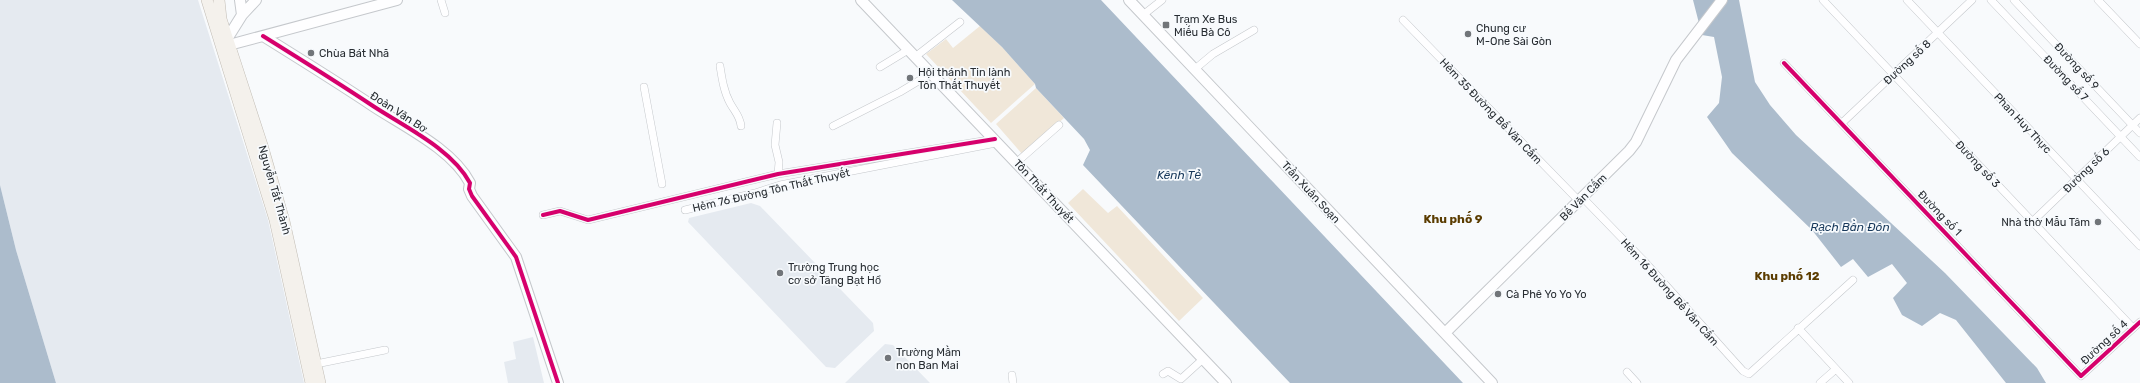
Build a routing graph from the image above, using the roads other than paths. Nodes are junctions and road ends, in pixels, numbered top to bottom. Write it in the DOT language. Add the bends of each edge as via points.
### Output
graph roads {
  1 [pos="208,0"];
  2 [pos="219,0"];
  3 [pos="240,0"];
  4 [pos="256,0"];
  5 [pos="397,0"];
  6 [pos="441,0"];
  7 [pos="861,0"];
  8 [pos="1129,0"];
  9 [pos="1162,0"];
  10 [pos="1722,0"];
  11 [pos="1823,0"];
  12 [pos="1907,0"];
  13 [pos="1972,0"];
  14 [pos="1991,0"];
  15 [pos="2014,0"];
  16 [pos="2098,0"];
  17 [pos="445,13"];
  18 [pos="242,15"];
  19 [pos="1143,15"];
  20 [pos="1403,20"];
  21 [pos="960,22"];
  22 [pos="1254,30"];
  23 [pos="1938,32"];
  24 [pos="263,36"];
  25 [pos="228,42"];
  26 [pos="2140,44"];
  27 [pos="911,54"];
  28 [pos="1784,63"];
  29 [pos="720,66"];
  30 [pos="880,66"];
  31 [pos="1194,69"];
  32 [pos="930,73"];
  33 [pos="1894,74"];
  34 [pos="644,87"];
  35 [pos="2140,118"];
  36 [pos="777,123"];
  37 [pos="1842,123"];
  38 [pos="1059,125"];
  39 [pos="2133,125"];
  40 [pos="741,126"];
  41 [pos="833,126"];
  42 [pos="2140,132"];
  43 [pos="2121,136"];
  44 [pos="997,141"];
  45 [pos="2140,157"];
  46 [pos="1017,162"];
  47 [pos="778,174"];
  48 [pos="2076,179"];
  49 [pos="662,184"];
  50 [pos="1580,199"];
  51 [pos="685,210"];
  52 [pos="543,215"];
  53 [pos="2032,222"];
  54 [pos="2140,246"];
  55 [pos="1853,280"];
  56 [pos="2140,322"];
  57 [pos="1798,328"];
  58 [pos="2134,328"];
  59 [pos="1445,333"];
  60 [pos="386,350"];
  61 [pos="1203,358"];
  62 [pos="316,364"];
  63 [pos="1836,369"];
  64 [pos="1627,372"];
  65 [pos="1163,374"];
  66 [pos="1012,375"];
  67 [pos="2081,376"];
  68 [pos="311,383"];
  69 [pos="320,383"];
  70 [pos="558,383"];
  71 [pos="1013,383"];
  72 [pos="1226,383"];
  73 [pos="1492,383"];
  74 [pos="1637,383"];
  75 [pos="1820,383"];
  76 [pos="1849,383"];
  1 -- 68 [label="main road, Nguyễn Tất Thành" via="276,220"];
  2 -- 25 [label="main road, Nguyễn Tất Thành" via="221,19"];
  3 -- 18 [label="main road"];
  4 -- 18 [label="main road"];
  5 -- 24 [label="main road"];
  6 -- 17 [label="street"];
  7 -- 27 [label="main road, Tôn Thất Thuyết"];
  8 -- 19 [label="main road, Trần Xuân Soạn"];
  9 -- 19 [label="street"];
  10 -- 50 [label="main road, Bế Văn Cấm" via="1676,60 1630,151"];
  11 -- 33 [label="street, Đường số 3"];
  12 -- 23 [label="street, Phan Huy Thực"];
  13 -- 23 [label="street, Đường số 8"];
  14 -- 43 [label="street, Đường số 7"];
  15 -- 39 [label="street, Đường số 9"];
  16 -- 26 [label="street"];
  18 -- 25 [label="main road"];
  19 -- 31 [label="main road, Trần Xuân Soạn"];
  20 -- 50 [label="street, Hẻm 35 Đường Bế Văn Cấm"];
  21 -- 27 [label="street"];
  22 -- 31 [label="street" via="1212,54"];
  23 -- 33 [label="street, Đường số 8"];
  23 -- 48 [label="street, Phan Huy Thực"];
  24 -- 25 [label="main road"];
  24 -- 70 [label="main road, Đoàn Văn Bơ" via="328,75 420,136 463,170 470,183 472,196 516,257"];
  25 -- 62 [label="main road, Nguyễn Tất Thành" via="280,207"];
  27 -- 30 [label="street"];
  27 -- 32 [label="main road, Tôn Thất Thuyết"];
  28 -- 37 [label="street, Đường số 1"];
  29 -- 40 [label="street" via="723,85 730,103 740,117"];
  31 -- 59 [label="main road, Trần Xuân Soạn"];
  32 -- 41 [label="street" via="900,92"];
  32 -- 44 [label="main road, Tôn Thất Thuyết"];
  33 -- 37 [label="street, Đường số 8"];
  33 -- 53 [label="street, Đường số 3"];
  34 -- 49 [label="street"];
  35 -- 39 [label="street, Đường số 6"];
  36 -- 47 [label="street" via="775,145 779,162"];
  37 -- 67 [label="street, Đường số 1"];
  38 -- 46 [label="street"];
  39 -- 42 [label="street, Đường số 9"];
  39 -- 43 [label="street, Đường số 6"];
  43 -- 45 [label="street, Đường số 7"];
  43 -- 48 [label="street, Đường số 6"];
  44 -- 46 [label="main road, Tôn Thất Thuyết"];
  44 -- 47 [label="street"];
  44 -- 51 [label="street, Hẻm 76 Đường Tôn Thất Thuyết" via="780,185"];
  46 -- 61 [label="main road, Tôn Thất Thuyết"];
  47 -- 52 [label="street" via="588,220 560,211"];
  48 -- 53 [label="street, Đường số 6"];
  48 -- 54 [label="street, Phan Huy Thực"];
  50 -- 57 [label="street, Hẻm 16 Đường Bế Văn Cấm" via="1645,262 1743,371 1749,374 1761,366"];
  50 -- 59 [label="main road, Bế Văn Cấm"];
  53 -- 58 [label="street, Đường số 3"];
  55 -- 57 [label="street"];
  56 -- 58 [label="street, Đường số 4"];
  57 -- 63 [label="street"];
  58 -- 67 [label="street, Đường số 4"];
  59 -- 73 [label="main road, Trần Xuân Soạn"];
  60 -- 62 [label="street"];
  61 -- 65 [label="street" via="1181,379 1168,371"];
  61 -- 72 [label="main road, Tôn Thất Thuyết"];
  62 -- 69 [label="main road, Nguyễn Tất Thành"];
  63 -- 75 [label="street"];
  63 -- 76 [label="street"];
  64 -- 74 [label="street"];
  66 -- 71 [label="street"];
}
